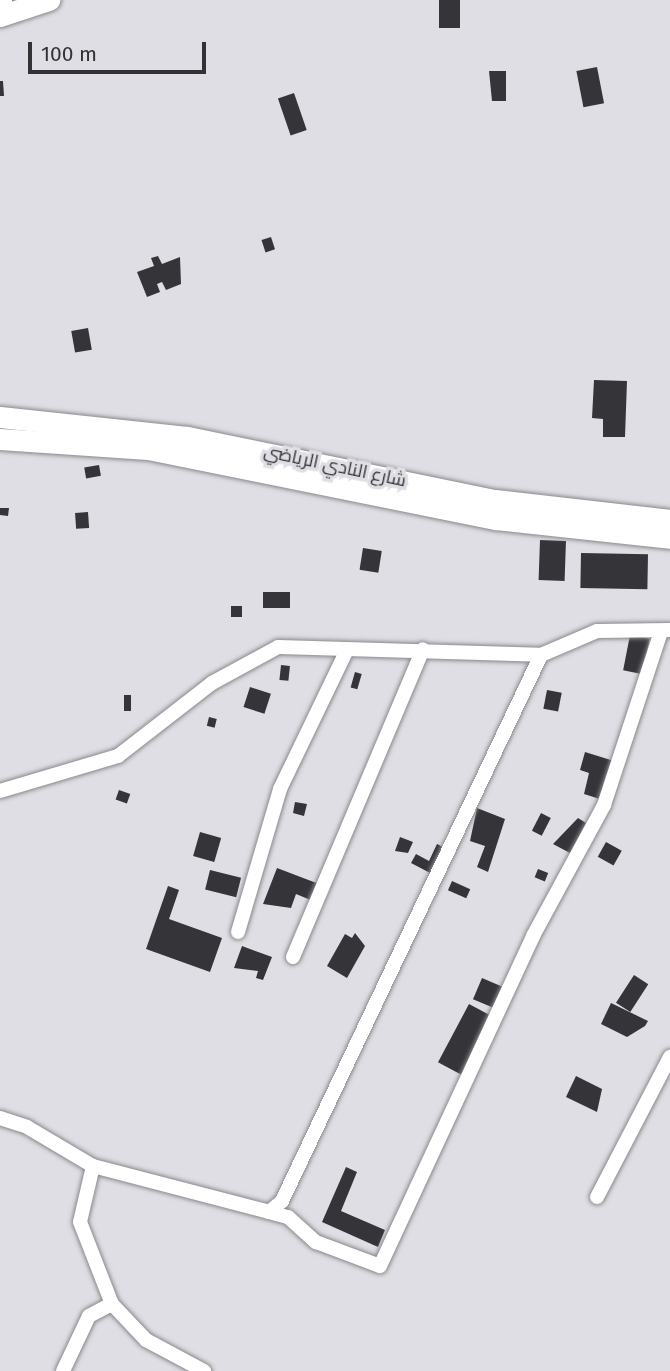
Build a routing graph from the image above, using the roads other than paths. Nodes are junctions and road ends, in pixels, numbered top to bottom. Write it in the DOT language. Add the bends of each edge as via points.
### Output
graph roads {
  1 [pos="49,0"];
  2 [pos="0,16"];
  3 [pos="0,417"];
  4 [pos="0,439"];
  5 [pos="463,502"];
  6 [pos="670,520"];
  7 [pos="607,526"];
  8 [pos="670,538"];
  9 [pos="665,631"];
  10 [pos="423,649"];
  11 [pos="347,650"];
  12 [pos="541,655"];
  13 [pos="0,791"];
  14 [pos="238,932"];
  15 [pos="293,957"];
  16 [pos="670,1057"];
  17 [pos="0,1118"];
  18 [pos="93,1166"];
  19 [pos="597,1197"];
  20 [pos="269,1212"];
  21 [pos="112,1304"];
  22 [pos="63,1371"];
  23 [pos="204,1371"];
  1 -- 2 [label="main road"];
  3 -- 5 [label="main road, شارع النادي الرياضي" via="226,443"];
  4 -- 5 [label="main road, شارع النادي الرياضي" via="214,459"];
  5 -- 7 [label="main road, شارع النادي الرياضي"];
  6 -- 7 [label="main road, شارع النادي الرياضي"];
  7 -- 8 [label="main road, شارع النادي الرياضي"];
  9 -- 12 [label="street" via="597,631"];
  9 -- 20 [label="street" via="604,805 533,936 380,1266 316,1242 288,1217"];
  10 -- 11 [label="street"];
  10 -- 12 [label="street"];
  10 -- 15 [label="street"];
  11 -- 13 [label="street" via="269,650 212,683 118,756"];
  11 -- 14 [label="street" via="280,789"];
  12 -- 20 [label="street" via="282,1201"];
  16 -- 19 [label="street"];
  17 -- 18 [label="street" via="27,1127"];
  18 -- 20 [label="street"];
  18 -- 21 [label="street" via="80,1222"];
  21 -- 22 [label="street" via="89,1316"];
  21 -- 23 [label="street" via="146,1340"];
}
